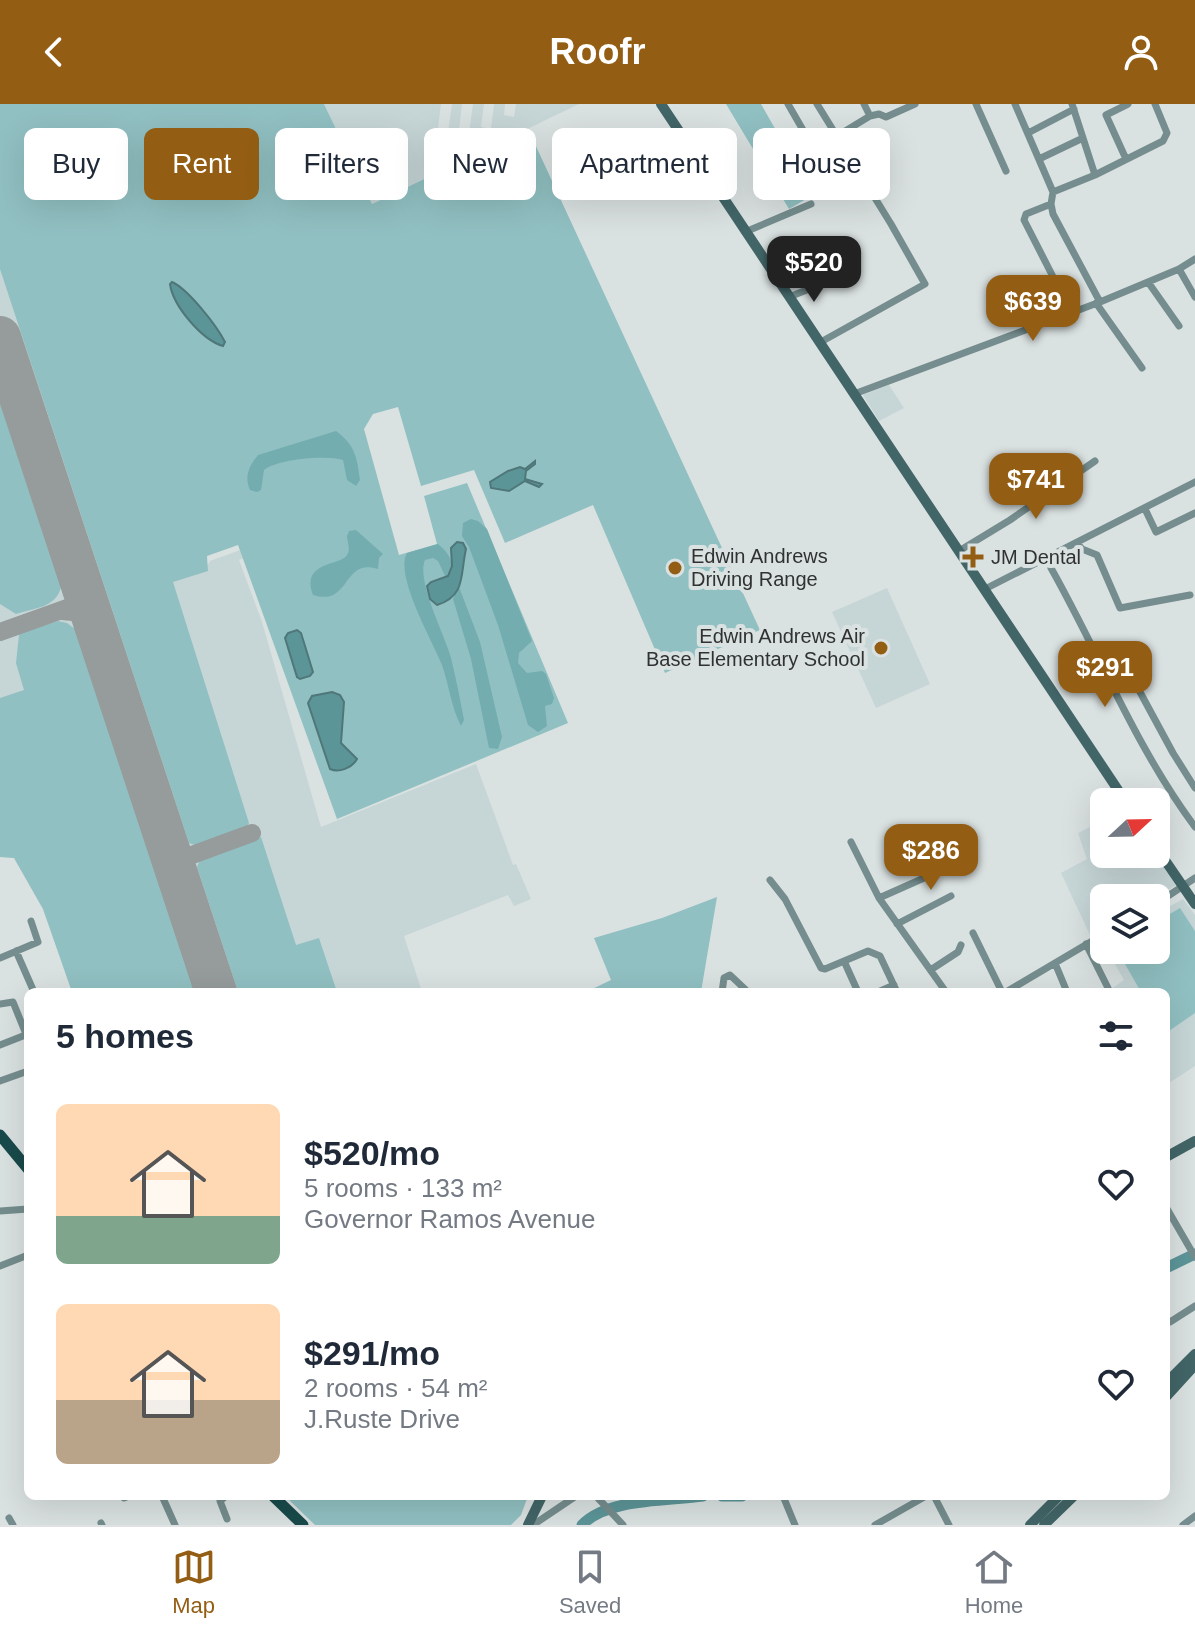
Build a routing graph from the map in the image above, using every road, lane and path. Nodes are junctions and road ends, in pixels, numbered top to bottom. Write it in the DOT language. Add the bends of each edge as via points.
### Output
graph roads {
  1 [pos="661,104"];
  2 [pos="788,104"];
  3 [pos="817,104"];
  4 [pos="864,104"];
  5 [pos="915,104"];
  6 [pos="976,104"];
  7 [pos="1128,104"];
  8 [pos="1155,104"];
  9 [pos="1017,105"];
  10 [pos="1073,106"];
  11 [pos="870,116"];
  12 [pos="802,128"];
  13 [pos="832,128"];
  14 [pos="850,128"];
  15 [pos="1028,133"];
  16 [pos="1083,138"];
  17 [pos="1039,159"];
  18 [pos="1126,159"];
  19 [pos="1006,171"];
  20 [pos="1095,175"];
  21 [pos="1053,192"];
  22 [pos="875,200"];
  23 [pos="811,204"];
  24 [pos="1051,204"];
  25 [pos="745,232"];
  26 [pos="1195,259"];
  27 [pos="1179,269"];
  28 [pos="827,282"];
  29 [pos="1148,282"];
  30 [pos="789,297"];
  31 [pos="1195,297"];
  32 [pos="1098,302"];
  33 [pos="1071,312"];
  34 [pos="1179,326"];
  35 [pos="819,343"];
  36 [pos="1142,368"];
  37 [pos="854,394"];
  38 [pos="1095,461"];
  39 [pos="1195,482"];
  40 [pos="1145,509"];
  41 [pos="1195,513"];
  42 [pos="1077,543"];
  43 [pos="959,551"];
  44 [pos="1051,568"];
  45 [pos="985,589"];
  46 [pos="1190,595"];
  47 [pos="1121,657"];
  48 [pos="1117,788"];
  49 [pos="1195,788"];
  50 [pos="1195,827"];
  51 [pos="851,842"];
  52 [pos="969,858"];
  53 [pos="1170,868"];
  54 [pos="1195,878"];
  55 [pos="770,880"];
  56 [pos="1182,887"];
  57 [pos="1170,895"];
  58 [pos="951,896"];
  59 [pos="879,898"];
  60 [pos="1195,904"];
  61 [pos="31,921"];
  62 [pos="897,924"];
  63 [pos="973,933"];
  64 [pos="1090,942"];
  65 [pos="1086,944"];
  66 [pos="961,945"];
  67 [pos="16,951"];
  68 [pos="0,958"];
  69 [pos="844,961"];
  70 [pos="1055,963"];
  71 [pos="932,969"];
  72 [pos="32,988"];
  73 [pos="723,988"];
  74 [pos="744,988"];
  75 [pos="856,988"];
  76 [pos="896,988"];
  77 [pos="944,988"];
  78 [pos="1002,988"];
  79 [pos="1011,988"];
  80 [pos="1065,988"];
  81 [pos="1108,988"];
  82 [pos="0,1004"];
  83 [pos="24,1027"];
  84 [pos="24,1035"];
  85 [pos="0,1045"];
  86 [pos="24,1072"];
  87 [pos="0,1081"];
  88 [pos="0,1135"];
  89 [pos="1195,1141"];
  90 [pos="1170,1155"];
  91 [pos="24,1164"];
  92 [pos="24,1209"];
  93 [pos="0,1211"];
  94 [pos="1170,1214"];
  95 [pos="24,1257"];
  96 [pos="1195,1257"];
  97 [pos="0,1266"];
  98 [pos="1195,1306"];
  99 [pos="1170,1322"];
  100 [pos="1195,1354"];
  101 [pos="1195,1365"];
  102 [pos="1170,1379"];
  103 [pos="1170,1393"];
  104 [pos="164,1500"];
  105 [pos="221,1500"];
  106 [pos="277,1500"];
  107 [pos="540,1500"];
  108 [pos="565,1500"];
  109 [pos="600,1500"];
  110 [pos="785,1500"];
  111 [pos="918,1500"];
  112 [pos="936,1500"];
  113 [pos="1055,1500"];
  114 [pos="1070,1500"];
  115 [pos="890,1515"];
  116 [pos="1195,1516"];
  117 [pos="227,1519"];
  118 [pos="175,1525"];
  119 [pos="303,1525"];
  120 [pos="530,1525"];
  121 [pos="623,1525"];
  122 [pos="795,1525"];
  123 [pos="875,1525"];
  124 [pos="895,1525"];
  125 [pos="949,1525"];
  126 [pos="1030,1525"];
  127 [pos="1044,1525"];
  128 [pos="1183,1525"];
  1 -- 25 [label="main road"];
  2 -- 12 [label="street"];
  3 -- 13 [label="street"];
  4 -- 11 [label="street"];
  5 -- 11 [label="street" via="886,117"];
  6 -- 19 [label="street"];
  7 -- 18 [label="street" via="1106,115"];
  8 -- 18 [label="street" via="1166,138"];
  9 -- 15 [label="street"];
  10 -- 15 [label="street"];
  10 -- 16 [label="street"];
  11 -- 14 [label="street"];
  15 -- 17 [label="street"];
  16 -- 17 [label="street"];
  16 -- 20 [label="street"];
  17 -- 21 [label="street"];
  18 -- 20 [label="street"];
  20 -- 21 [label="street"];
  21 -- 24 [label="street"];
  22 -- 35 [label="street" via="925,284"];
  23 -- 25 [label="street"];
  24 -- 32 [label="street"];
  24 -- 33 [label="street" via="1026,214 1024,220"];
  25 -- 30 [label="main road"];
  26 -- 27 [label="street"];
  27 -- 29 [label="street"];
  27 -- 31 [label="street"];
  28 -- 30 [label="street"];
  29 -- 32 [label="street"];
  29 -- 34 [label="street"];
  30 -- 35 [label="main road"];
  32 -- 33 [label="street"];
  32 -- 36 [label="street"];
  33 -- 37 [label="street"];
  35 -- 37 [label="main road"];
  37 -- 43 [label="main road"];
  38 -- 43 [label="street"];
  39 -- 40 [label="street"];
  40 -- 41 [label="street" via="1156,532"];
  40 -- 42 [label="street"];
  42 -- 45 [label="street"];
  42 -- 46 [label="street" via="1097,555 1120,608"];
  43 -- 45 [label="main road"];
  44 -- 50 [label="street" via="1143,748"];
  45 -- 48 [label="main road"];
  47 -- 49 [label="street"];
  51 -- 59 [label="street"];
  52 -- 59 [label="street"];
  53 -- 56 [label="main road"];
  54 -- 56 [label="street"];
  55 -- 69 [label="street" via="821,968"];
  56 -- 57 [label="street"];
  56 -- 60 [label="main road"];
  58 -- 62 [label="street"];
  59 -- 62 [label="street"];
  61 -- 67 [label="street" via="38,942"];
  62 -- 71 [label="street"];
  63 -- 78 [label="street"];
  64 -- 65 [label="street"];
  65 -- 70 [label="street"];
  65 -- 81 [label="street"];
  66 -- 71 [label="street"];
  67 -- 68 [label="street"];
  67 -- 72 [label="street"];
  69 -- 75 [label="street"];
  69 -- 76 [label="street" via="874,952"];
  70 -- 79 [label="street"];
  70 -- 80 [label="street"];
  71 -- 77 [label="street"];
  73 -- 74 [label="street" via="730,975"];
  82 -- 83 [label="street" via="13,1002"];
  84 -- 85 [label="street"];
  86 -- 87 [label="street"];
  88 -- 91 [label="main road"];
  89 -- 90 [label="main road"];
  92 -- 93 [label="street"];
  94 -- 96 [label="street"];
  95 -- 97 [label="street"];
  98 -- 99 [label="street"];
  100 -- 102 [label="main road"];
  101 -- 103 [label="main road"];
  104 -- 118 [label="street"];
  105 -- 117 [label="street"];
  106 -- 119 [label="main road"];
  107 -- 120 [label="main road"];
  108 -- 120 [label="street"];
  109 -- 121 [label="street"];
  110 -- 122 [label="street"];
  111 -- 115 [label="street"];
  112 -- 125 [label="street"];
  113 -- 126 [label="main road"];
  114 -- 127 [label="main road"];
  115 -- 123 [label="street"];
  115 -- 124 [label="street"];
  116 -- 128 [label="street"];
}
